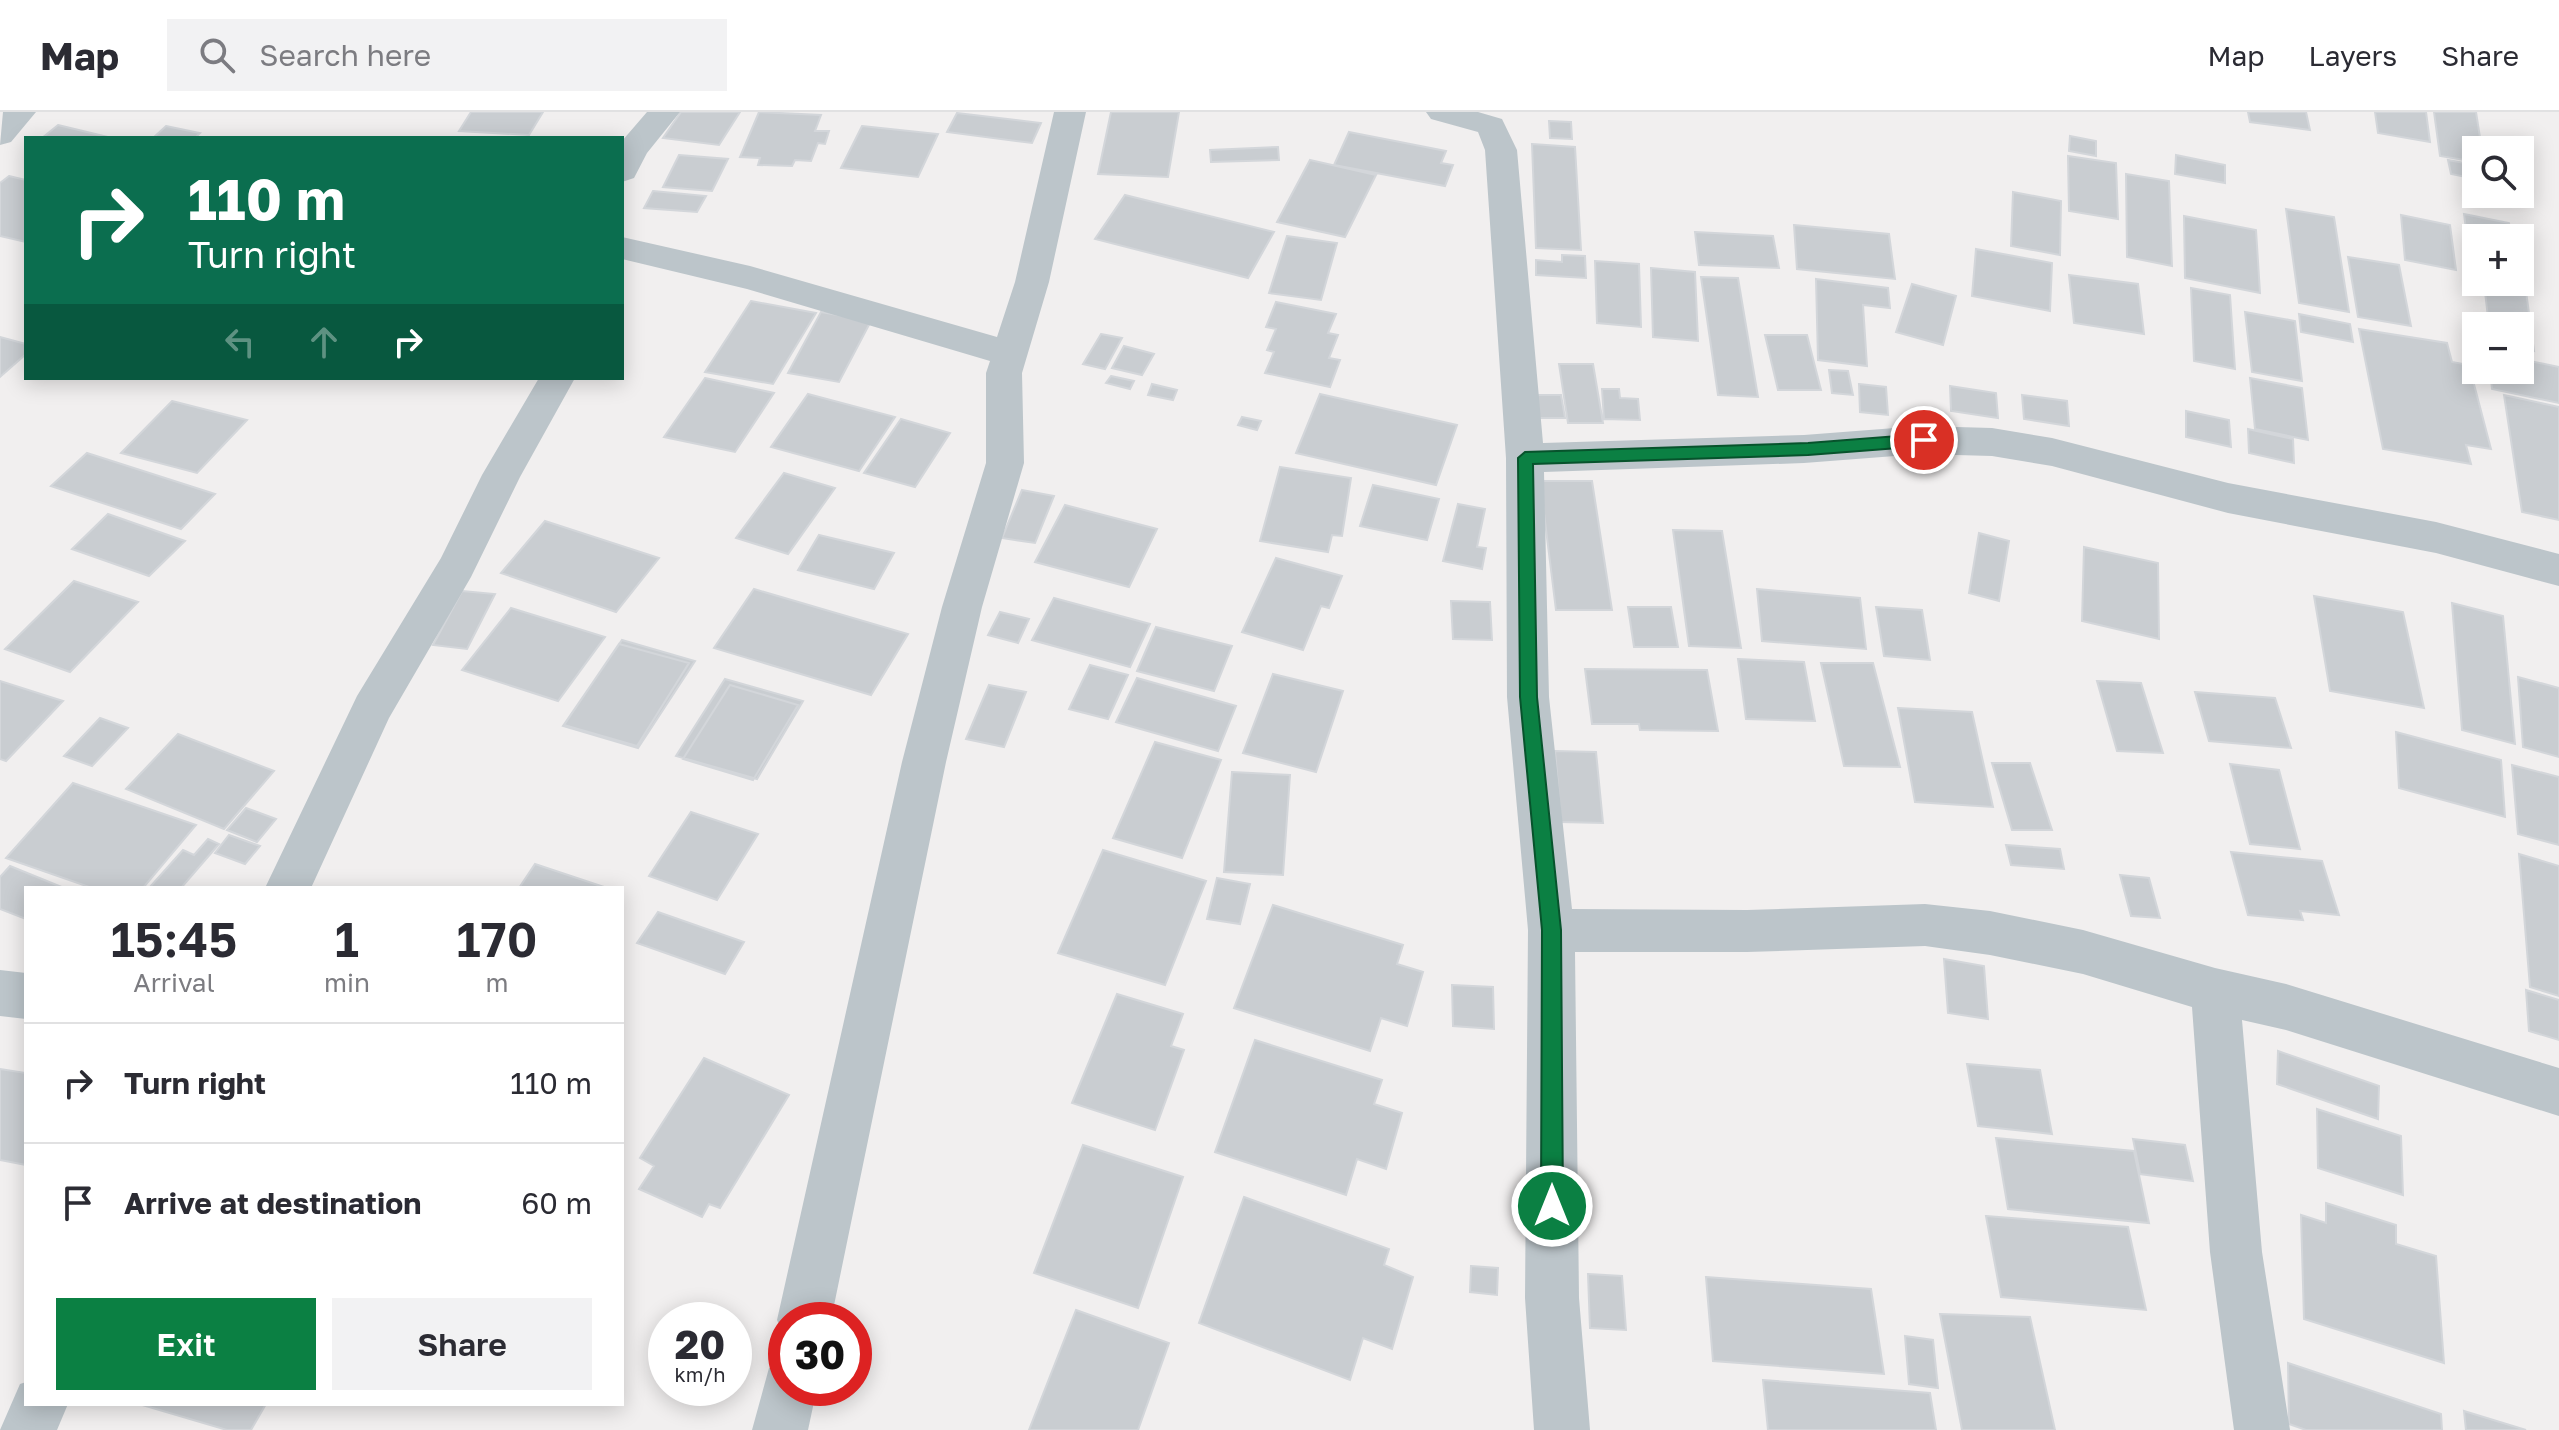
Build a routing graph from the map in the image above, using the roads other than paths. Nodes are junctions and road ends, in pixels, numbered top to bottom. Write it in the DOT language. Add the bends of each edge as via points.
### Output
graph roads {
  1 [pos="20,112"];
  2 [pos="664,112"];
  3 [pos="1070,112"];
  4 [pos="1442,112"];
  5 [pos="0,135"];
  6 [pos="624,167"];
  7 [pos="624,248"];
  8 [pos="1010,354"];
  9 [pos="556,380"];
  10 [pos="1525,458"];
  11 [pos="2559,570"];
  12 [pos="289,886"];
  13 [pos="1551,930"];
  14 [pos="2215,991"];
  15 [pos="0,993"];
  16 [pos="24,996"];
  17 [pos="2559,1092"];
  18 [pos="808,1302"];
  19 [pos="39,1406"];
  20 [pos="785,1406"];
  21 [pos="27,1430"];
  22 [pos="780,1430"];
  23 [pos="1562,1430"];
  24 [pos="2262,1430"];
  1 -- 5 [label="street"];
  2 -- 6 [label="street"];
  3 -- 8 [label="street" via="1060,170"];
  4 -- 10 [label="street" via="1491,126 1501,150"];
  7 -- 8 [label="street" via="750,278"];
  8 -- 18 [label="street" via="1004,373 1005,463 924,762"];
  9 -- 12 [label="street" via="457,566 372,709"];
  10 -- 11 [label="street" via="1808,449 1896,440 1991,442 2052,451 2224,497 2382,525"];
  10 -- 13 [label="street" via="1528,697"];
  13 -- 14 [label="street" via="1925,925 2083,952"];
  13 -- 23 [label="street" via="1552,1298"];
  14 -- 17 [label="street" via="2286,1007"];
  14 -- 24 [label="street" via="2236,1252"];
  15 -- 16 [label="street"];
  19 -- 21 [label="street"];
  20 -- 22 [label="street"];
}
